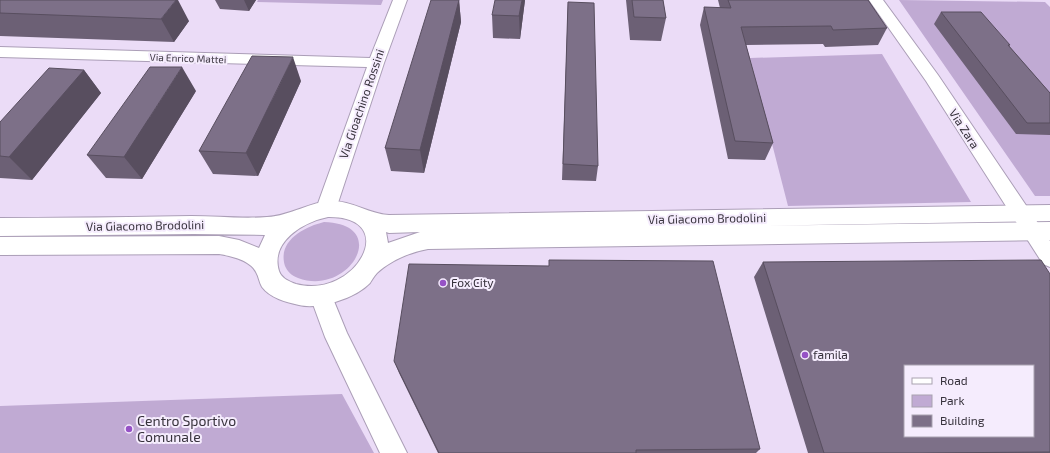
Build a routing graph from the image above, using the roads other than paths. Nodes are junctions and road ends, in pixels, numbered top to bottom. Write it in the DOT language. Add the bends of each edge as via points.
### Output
graph roads {
  1 [pos="400,0"];
  2 [pos="876,0"];
  3 [pos="0,52"];
  4 [pos="376,63"];
  5 [pos="326,209"];
  6 [pos="1050,213"];
  7 [pos="365,218"];
  8 [pos="289,223"];
  9 [pos="1034,225"];
  10 [pos="0,227"];
  11 [pos="0,246"];
  12 [pos="1050,258"];
  13 [pos="371,265"];
  14 [pos="267,268"];
  15 [pos="321,296"];
  16 [pos="394,453"];
  1 -- 4 [label="street, Via Gioachino Rossini"];
  2 -- 9 [label="street, Via Zara"];
  3 -- 4 [label="street, Via Enrico Mattei"];
  4 -- 5 [label="street, Via Gioachino Rossini"];
  5 -- 7 [label="main road" via="349,211"];
  5 -- 8 [label="main road" via="305,214"];
  6 -- 9 [label="main road, Via Giacomo Brodolini"];
  7 -- 9 [label="main road, Via Giacomo Brodolini" via="389,224"];
  7 -- 13 [label="main road" via="374,230 377,241 377,251"];
  8 -- 10 [label="main road, Via Giacomo Brodolini" via="267,226"];
  8 -- 14 [label="main road" via="276,235 270,246 266,258"];
  9 -- 12 [label="street, Via Zara"];
  9 -- 13 [label="main road, Via Giacomo Brodolini" via="428,240 413,242 399,248"];
  11 -- 14 [label="main road, Via Giacomo Brodolini" via="219,244 249,253"];
  13 -- 15 [label="main road" via="352,284 337,292"];
  14 -- 15 [label="main road" via="274,283 286,292 304,297"];
  15 -- 16 [label="street" via="337,337"];
}
